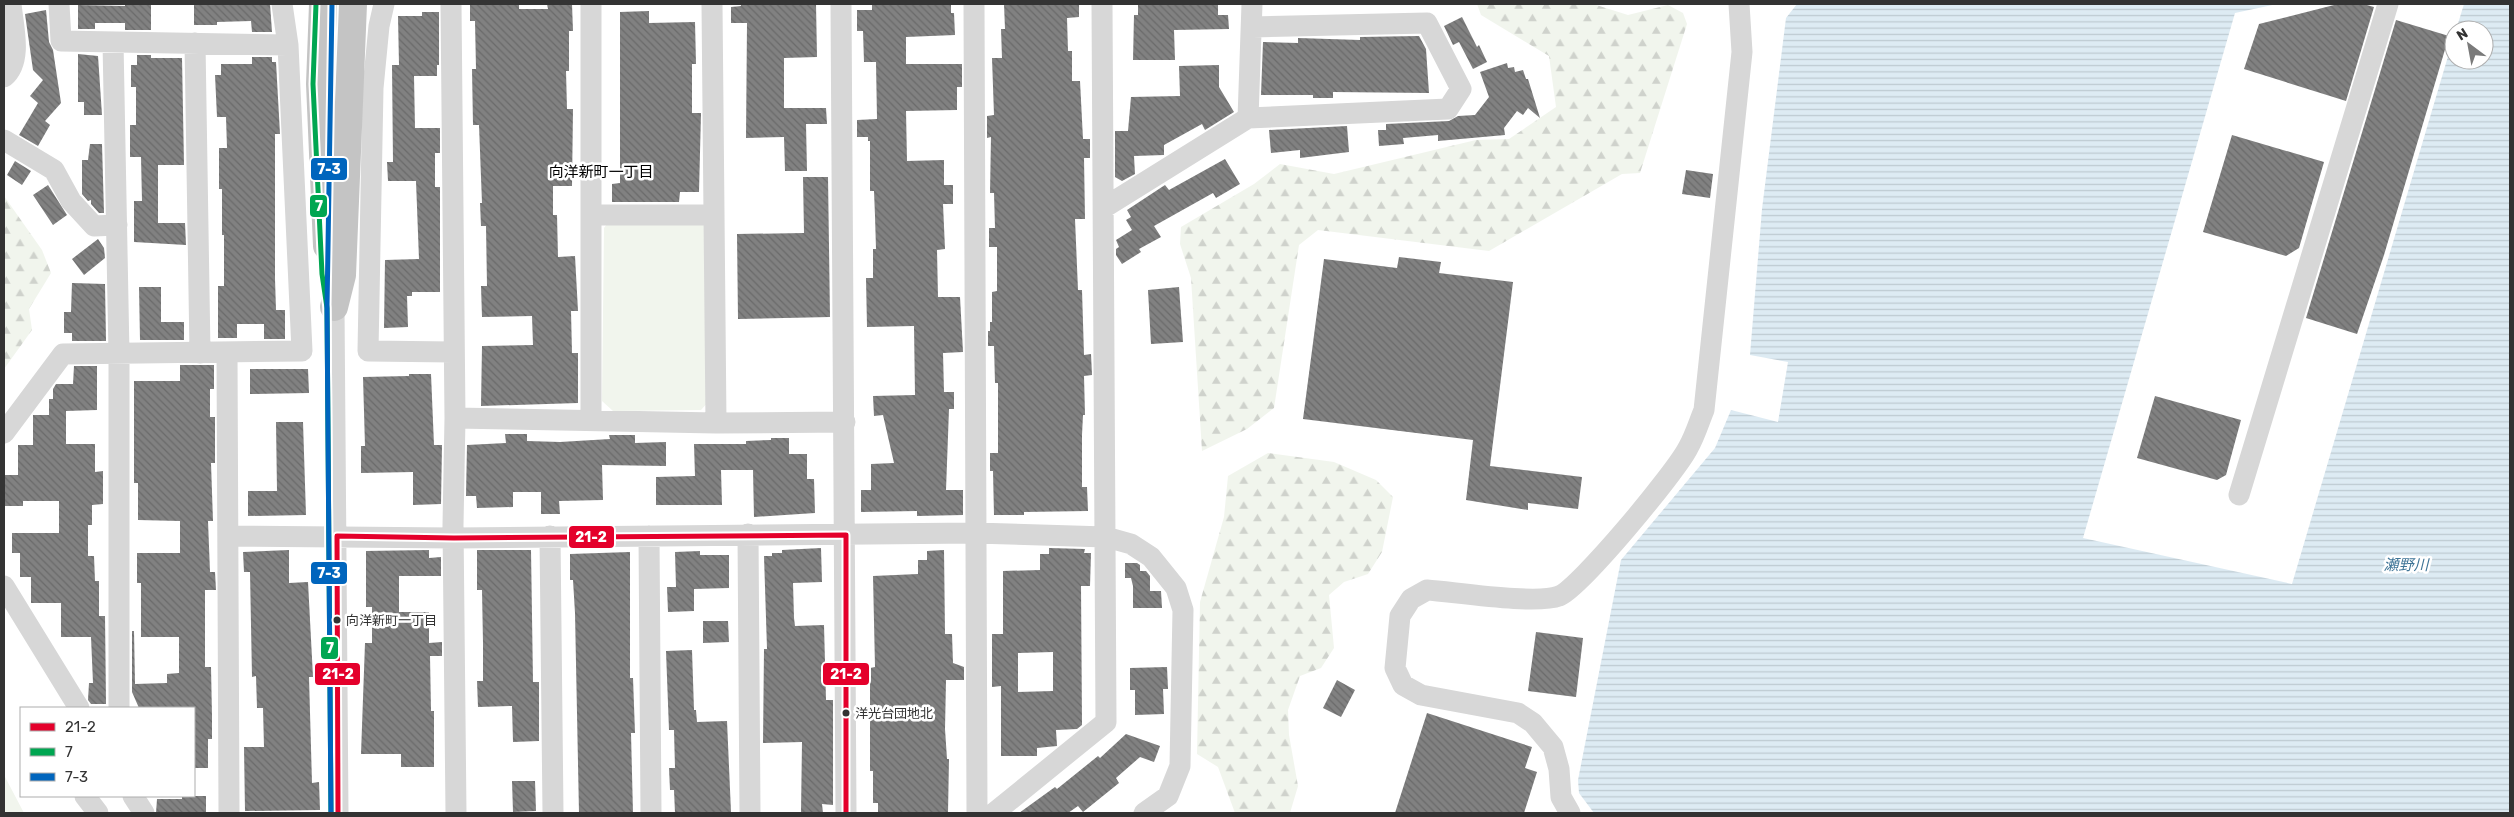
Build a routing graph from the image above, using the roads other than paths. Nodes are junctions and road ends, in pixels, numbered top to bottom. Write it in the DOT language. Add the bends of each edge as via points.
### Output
graph roads {
  1 [pos="11,4"];
  2 [pos="60,4"];
  3 [pos="282,4"];
  4 [pos="323,4"];
  5 [pos="339,4"];
  6 [pos="353,4"];
  7 [pos="384,4"];
  8 [pos="450,4"];
  9 [pos="591,4"];
  10 [pos="712,4"];
  11 [pos="841,4"];
  12 [pos="974,4"];
  13 [pos="1102,4"];
  14 [pos="1252,4"];
  15 [pos="1739,4"];
  16 [pos="2388,4"];
  17 [pos="1253,27"];
  18 [pos="113,42"];
  19 [pos="195,43"];
  20 [pos="288,45"];
  21 [pos="4,76"];
  22 [pos="1248,118"];
  23 [pos="4,140"];
  24 [pos="1105,207"];
  25 [pos="591,215"];
  26 [pos="713,215"];
  27 [pos="117,225"];
  28 [pos="334,307"];
  29 [pos="453,352"];
  30 [pos="200,353"];
  31 [pos="228,353"];
  32 [pos="119,354"];
  33 [pos="455,418"];
  34 [pos="592,421"];
  35 [pos="845,422"];
  36 [pos="716,423"];
  37 [pos="4,433"];
  38 [pos="2239,495"];
  39 [pos="748,534"];
  40 [pos="976,534"];
  41 [pos="846,535"];
  42 [pos="228,536"];
  43 [pos="336,536"];
  44 [pos="550,536"];
  45 [pos="648,536"];
  46 [pos="1106,537"];
  47 [pos="454,538"];
  48 [pos="4,586"];
  49 [pos="78,707"];
  50 [pos="119,707"];
  51 [pos="86,797"];
  52 [pos="134,797"];
  53 [pos="98,813"];
  54 [pos="144,813"];
  55 [pos="229,813"];
  56 [pos="338,813"];
  57 [pos="456,813"];
  58 [pos="553,813"];
  59 [pos="651,813"];
  60 [pos="750,813"];
  61 [pos="846,813"];
  62 [pos="977,813"];
  63 [pos="994,813"];
  64 [pos="1144,813"];
  65 [pos="1570,813"];
  1 -- 21 [label="street" via="16,52 9,72"];
  2 -- 18 [label="street" via="61,41"];
  3 -- 20 [label="street"];
  4 -- 28 [label="highway" via="320,84 329,274"];
  5 -- 28 [label="highway"];
  6 -- 28 [label="highway" via="342,275"];
  7 -- 29 [label="street" via="373,88 368,351"];
  8 -- 29 [label="street"];
  9 -- 25 [label="street"];
  10 -- 26 [label="street"];
  11 -- 35 [label="street"];
  12 -- 40 [label="street"];
  13 -- 24 [label="street"];
  14 -- 17 [label="street"];
  15 -- 65 [label="street" via="1742,52 1704,410 1688,449 1661,487 1584,576 1560,596 1540,600 1427,590 1411,599 1400,616 1395,668 1403,684 1421,695 1518,713 1533,723 1553,747 1559,768 1561,798"];
  16 -- 38 [label="street"];
  17 -- 22 [label="street"];
  17 -- 22 [label="street" via="1427,23 1461,89 1448,109"];
  18 -- 19 [label="street"];
  18 -- 27 [label="street"];
  19 -- 20 [label="street"];
  19 -- 30 [label="street"];
  20 -- 31 [label="street" via="302,351"];
  22 -- 24 [label="street"];
  23 -- 27 [label="street" via="54,170 71,201 94,226"];
  24 -- 46 [label="street"];
  25 -- 26 [label="street"];
  25 -- 34 [label="street"];
  26 -- 36 [label="street"];
  27 -- 32 [label="street"];
  28 -- 43 [label="street"];
  29 -- 33 [label="street"];
  30 -- 31 [label="street"];
  30 -- 32 [label="street"];
  31 -- 42 [label="street"];
  32 -- 37 [label="street" via="63,354"];
  32 -- 50 [label="street"];
  33 -- 34 [label="street"];
  33 -- 47 [label="street"];
  34 -- 36 [label="street"];
  35 -- 36 [label="street"];
  35 -- 41 [label="street"];
  39 -- 41 [label="street"];
  39 -- 45 [label="street"];
  39 -- 60 [label="street"];
  40 -- 41 [label="street"];
  40 -- 46 [label="street"];
  40 -- 62 [label="street"];
  41 -- 61 [label="street"];
  42 -- 43 [label="street"];
  42 -- 55 [label="street"];
  43 -- 47 [label="street"];
  43 -- 56 [label="street"];
  44 -- 45 [label="street"];
  44 -- 47 [label="street"];
  44 -- 58 [label="street"];
  45 -- 59 [label="street"];
  46 -- 63 [label="street" via="1106,722"];
  46 -- 64 [label="street" via="1131,544 1151,557 1176,588 1183,610 1180,766 1168,796"];
  47 -- 57 [label="street"];
  48 -- 49 [label="street"];
  51 -- 53 [label="street"];
  52 -- 54 [label="street"];
}
